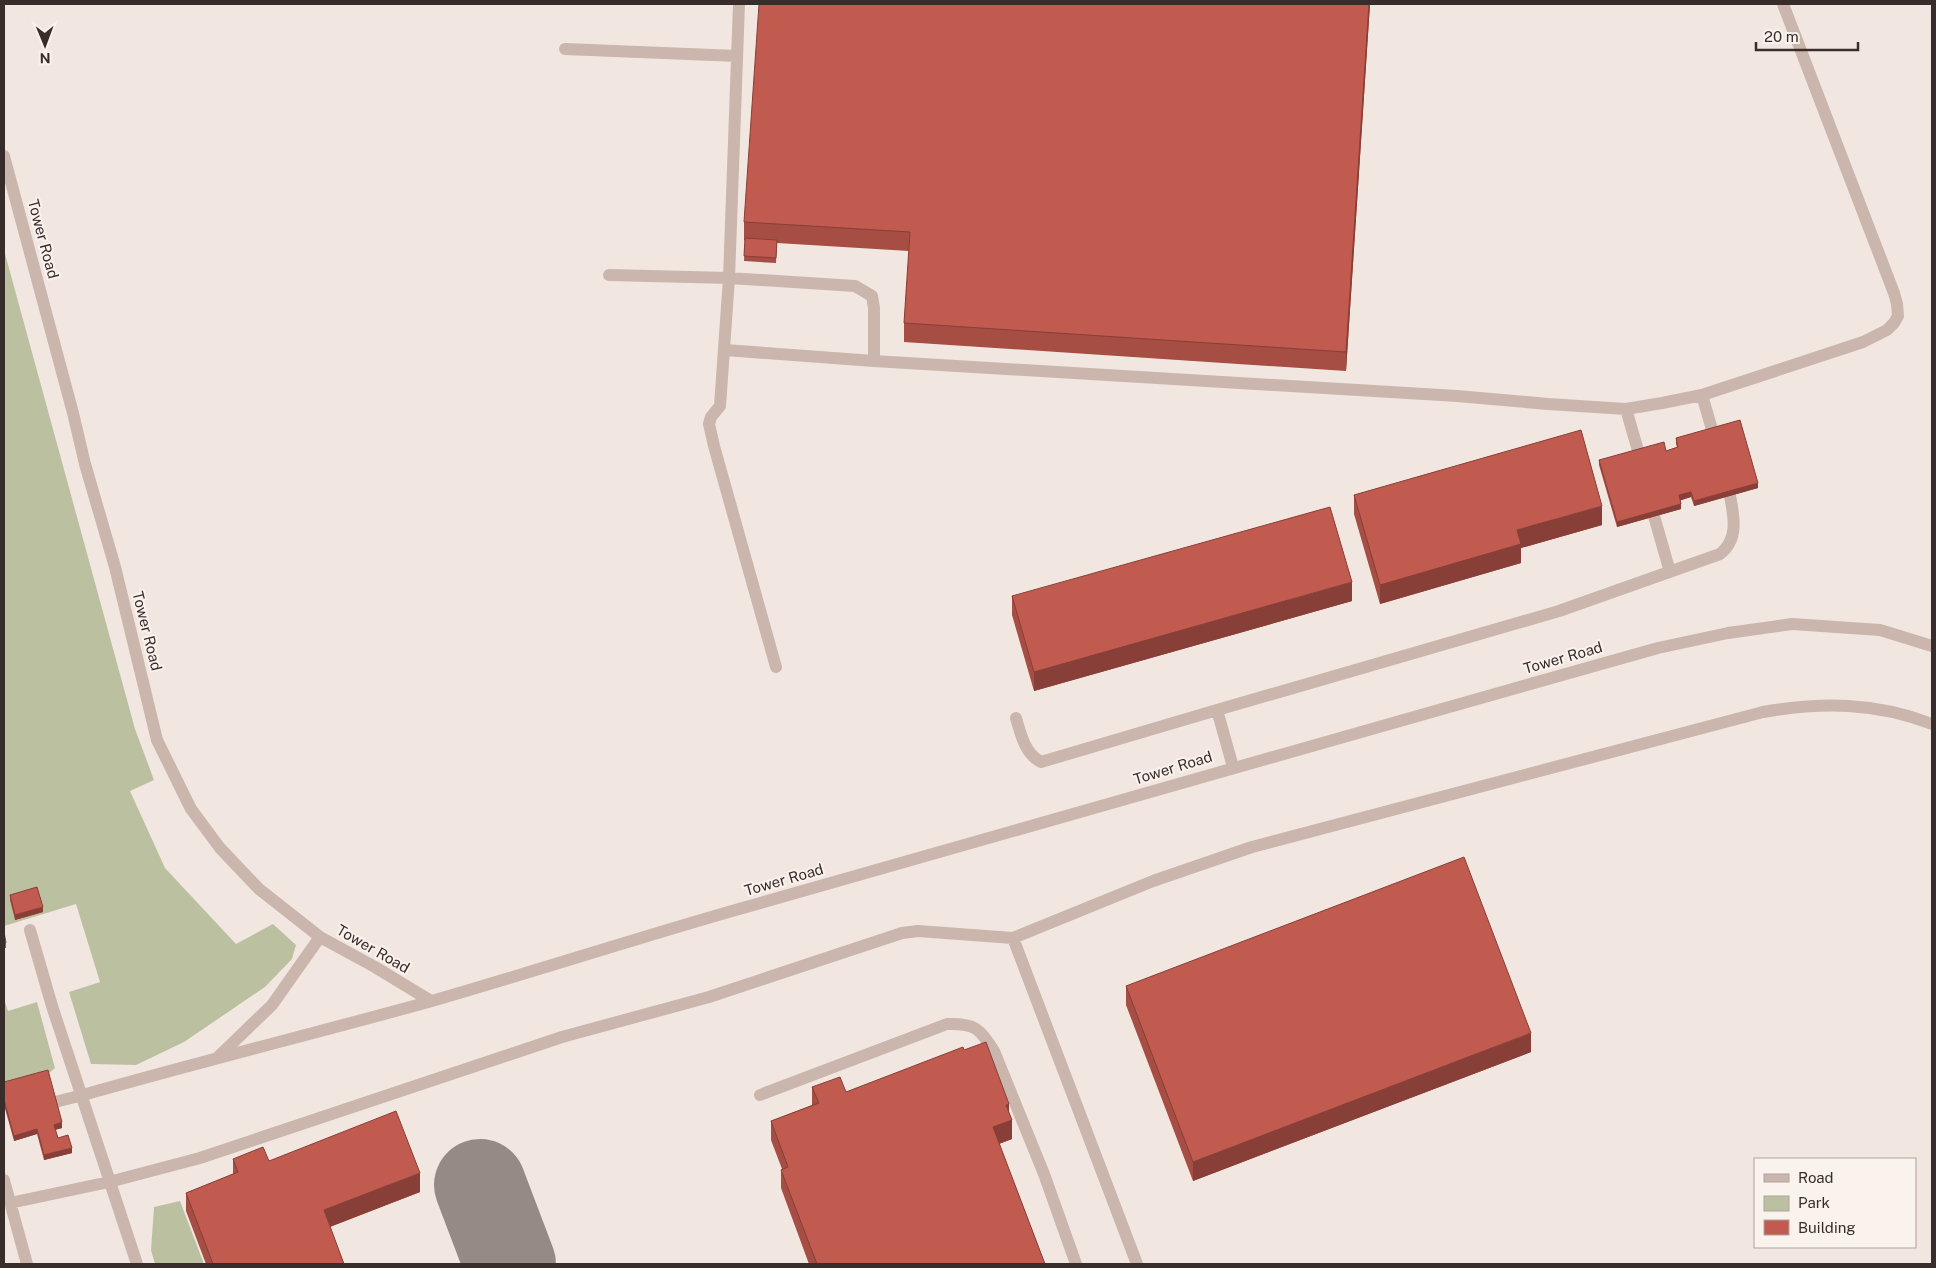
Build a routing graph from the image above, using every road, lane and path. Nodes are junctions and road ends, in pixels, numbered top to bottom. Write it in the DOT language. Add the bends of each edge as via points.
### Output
graph roads {
  1 [pos="739,4"];
  2 [pos="1783,4"];
  3 [pos="564,49"];
  4 [pos="737,56"];
  5 [pos="4,156"];
  6 [pos="609,275"];
  7 [pos="729,278"];
  8 [pos="725,350"];
  9 [pos="874,361"];
  10 [pos="1702,395"];
  11 [pos="1626,409"];
  12 [pos="1713,433"];
  13 [pos="1639,454"];
  14 [pos="1730,496"];
  15 [pos="1654,516"];
  16 [pos="1670,572"];
  17 [pos="1932,646"];
  18 [pos="776,667"];
  19 [pos="1217,710"];
  20 [pos="1016,718"];
  21 [pos="1932,724"];
  22 [pos="1233,767"];
  23 [pos="30,930"];
  24 [pos="320,937"];
  25 [pos="1013,938"];
  26 [pos="431,1001"];
  27 [pos="218,1057"];
  28 [pos="82,1095"];
  29 [pos="760,1095"];
  30 [pos="55,1102"];
  31 [pos="4,1180"];
  32 [pos="109,1182"];
  33 [pos="10,1203"];
  34 [pos="27,1264"];
  35 [pos="137,1264"];
  36 [pos="1076,1264"];
  37 [pos="1137,1264"];
  1 -- 4 [label="street"];
  2 -- 10 [label="street" via="1894,293 1898,316 1886,330 1863,342"];
  3 -- 4 [label="street"];
  4 -- 7 [label="street"];
  5 -- 24 [label="street, Tower Road" via="115,566 157,740 191,809 220,848 259,889"];
  6 -- 7 [label="street"];
  7 -- 8 [label="street"];
  7 -- 9 [label="street" via="855,286 863,290 872,296 874,308"];
  8 -- 9 [label="street"];
  8 -- 18 [label="street" via="720,406 709,424"];
  9 -- 11 [label="street"];
  10 -- 11 [label="street"];
  10 -- 12 [label="street"];
  11 -- 13 [label="street"];
  14 -- 16 [label="street" via="1734,528 1727,549"];
  15 -- 16 [label="street"];
  16 -- 19 [label="street" via="1559,611"];
  17 -- 22 [label="street, Tower Road" via="1880,630 1792,624 1728,633 1658,648"];
  19 -- 20 [label="street" via="1041,762 1023,743"];
  19 -- 22 [label="street"];
  21 -- 25 [label="street" via="1885,709 1863,707 1798,706 1763,712 1252,847 1153,881"];
  22 -- 26 [label="street, Tower Road"];
  23 -- 28 [label="street"];
  24 -- 26 [label="street, Tower Road"];
  24 -- 27 [label="street" via="272,1005"];
  25 -- 32 [label="street" via="918,931 902,933 709,997 552,1040 200,1158"];
  25 -- 37 [label="street"];
  26 -- 27 [label="street, Tower Road"];
  27 -- 28 [label="street, Tower Road"];
  28 -- 30 [label="street, Tower Road"];
  28 -- 32 [label="street"];
  29 -- 36 [label="street" via="946,1024 972,1026 982,1033 994,1051"];
  31 -- 33 [label="street"];
  32 -- 33 [label="street"];
  32 -- 35 [label="street"];
  33 -- 34 [label="street"];
}
